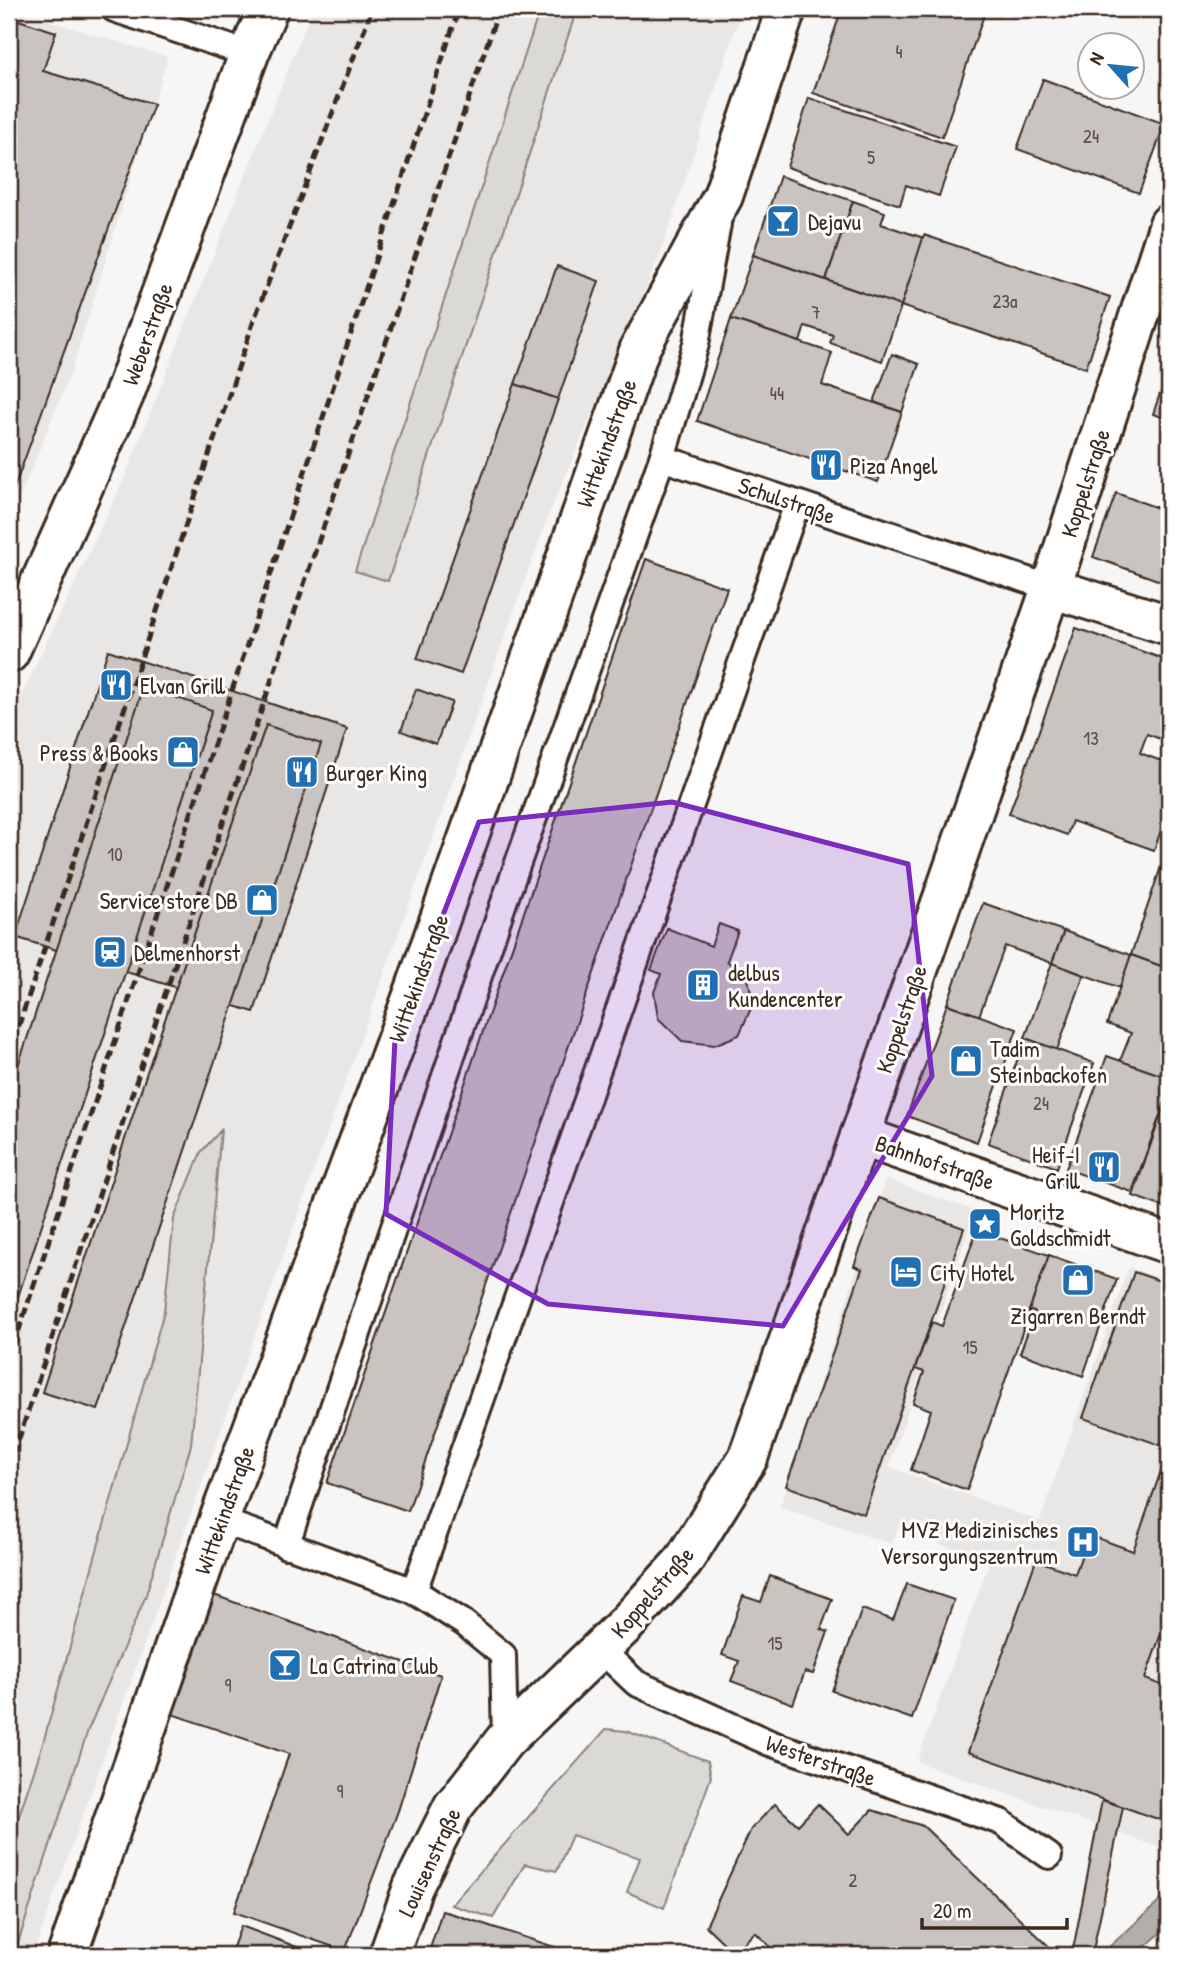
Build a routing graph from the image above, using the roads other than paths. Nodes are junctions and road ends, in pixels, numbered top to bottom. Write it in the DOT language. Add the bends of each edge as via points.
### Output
graph roads {
  1 [pos="114,9"];
  2 [pos="268,9"];
  3 [pos="786,9"];
  4 [pos="249,54"];
  5 [pos="723,196"];
  6 [pos="1169,224"];
  7 [pos="662,458"];
  8 [pos="797,504"];
  9 [pos="1051,587"];
  10 [pos="1169,625"];
  11 [pos="9,653"];
  12 [pos="860,1136"];
  13 [pos="1169,1244"];
  14 [pos="219,1520"];
  15 [pos="286,1546"];
  16 [pos="414,1591"];
  17 [pos="600,1649"];
  18 [pos="505,1740"];
  19 [pos="1049,1856"];
  20 [pos="67,1955"];
  21 [pos="389,1955"];
  1 -- 4 [label="lane"];
  2 -- 4 [label="street, Weberstraße"];
  3 -- 5 [label="street, Wittekindstraße"];
  4 -- 11 [label="street, Weberstraße" via="124,395"];
  5 -- 7 [label="lane" via="696,345"];
  5 -- 14 [label="street, Wittekindstraße" via="639,348 415,990"];
  6 -- 9 [label="street, Koppelstraße"];
  7 -- 8 [label="lane, Schulstraße"];
  7 -- 15 [label="lane" via="512,879"];
  8 -- 9 [label="lane, Schulstraße"];
  8 -- 16 [label="lane"];
  9 -- 10 [label="street, Schulstraße"];
  9 -- 12 [label="street, Koppelstraße"];
  12 -- 13 [label="street, Bahnhofstraße"];
  12 -- 17 [label="street, Koppelstraße" via="748,1458 683,1562"];
  14 -- 15 [label="lane"];
  14 -- 20 [label="street, Wittekindstraße"];
  15 -- 16 [label="lane"];
  16 -- 18 [label="lane" via="503,1655"];
  17 -- 18 [label="street, Koppelstraße"];
  17 -- 19 [label="lane, Westerstraße" via="636,1683 770,1743 1001,1822"];
  18 -- 21 [label="street, Louisenstraße" via="441,1826"];
}
